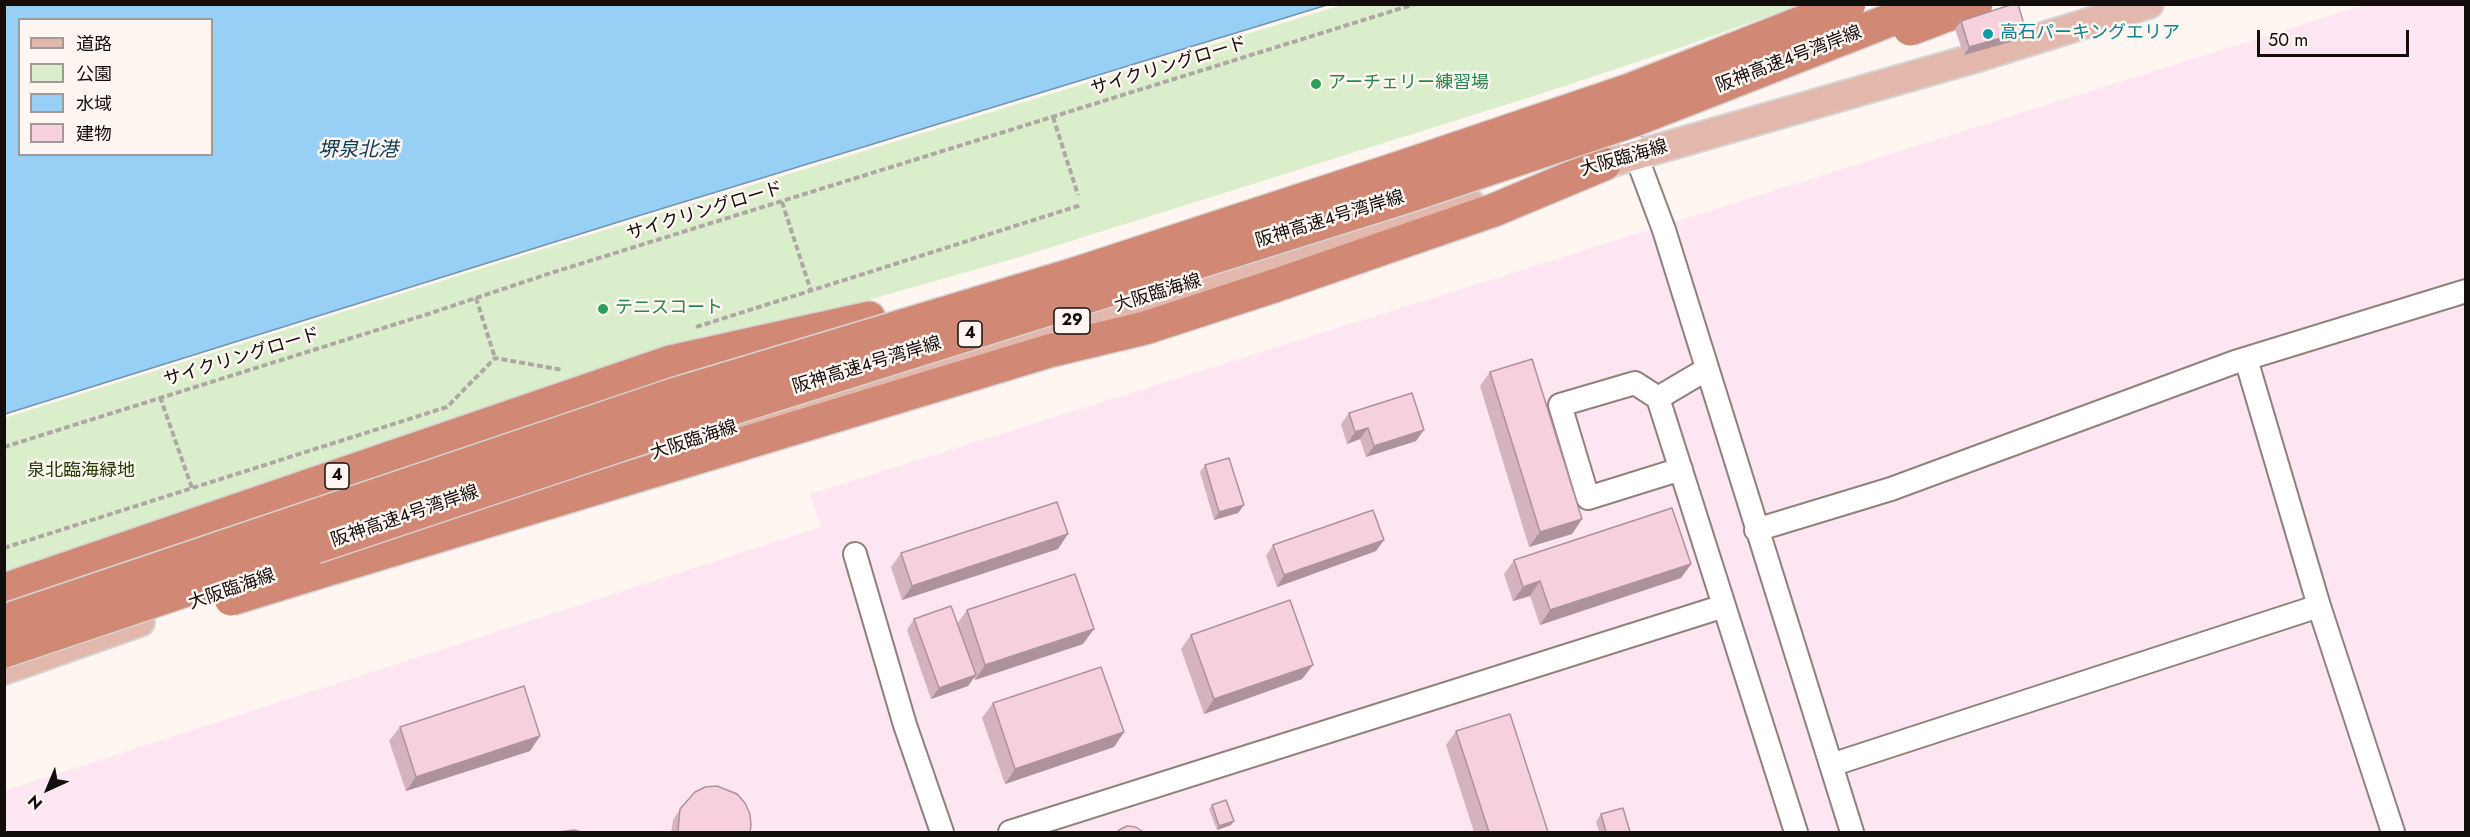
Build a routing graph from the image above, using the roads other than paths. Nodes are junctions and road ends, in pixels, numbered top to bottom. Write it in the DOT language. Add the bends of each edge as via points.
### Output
graph roads {
  1 [pos="1849,4"];
  2 [pos="1930,4"];
  3 [pos="1976,4"];
  4 [pos="2149,4"];
  5 [pos="1628,112"];
  6 [pos="1636,156"];
  7 [pos="1604,164"];
  8 [pos="2466,291"];
  9 [pos="869,318"];
  10 [pos="2246,359"];
  11 [pos="1707,369"];
  12 [pos="1658,398"];
  13 [pos="1680,469"];
  14 [pos="1756,530"];
  15 [pos="855,554"];
  16 [pos="4,590"];
  17 [pos="4,604"];
  18 [pos="1724,606"];
  19 [pos="2319,606"];
  20 [pos="4,621"];
  21 [pos="4,651"];
  22 [pos="4,668"];
  23 [pos="1831,765"];
  24 [pos="942,832"];
  25 [pos="1010,832"];
  26 [pos="1796,832"];
  27 [pos="1852,832"];
  28 [pos="2393,832"];
  1 -- 20 [label="highway, 阪神高速4号湾岸線 / 4, bridge" via="1627,91 1436,156 1075,274 676,394"];
  2 -- 5 [label="highway, 阪神高速4号湾岸線 / 4, bridge"];
  3 -- 5 [label="highway, bridge" via="1734,92"];
  4 -- 6 [label="main road, 大阪臨海線 / 29"];
  5 -- 6 [label="street"];
  5 -- 9 [label="main road"];
  5 -- 21 [label="highway, 阪神高速4号湾岸線 / 4, bridge" via="1408,196 688,422"];
  6 -- 7 [label="main road, 大阪臨海線 / 29"];
  6 -- 11 [label="street" via="1664,230"];
  7 -- 22 [label="main road, 大阪臨海線 / 29" via="1112,308 327,557"];
  7 -- 22 [label="highway, 4, bridge" via="1494,210 1145,327 1048,351"];
  8 -- 10 [label="street"];
  9 -- 16 [label="highway, 4" via="670,362"];
  9 -- 17 [label="main road"];
  10 -- 14 [label="street" via="1892,489"];
  10 -- 19 [label="street"];
  11 -- 12 [label="street"];
  11 -- 14 [label="street"];
  12 -- 13 [label="street"];
  12 -- 13 [label="street" via="1635,383 1560,405 1588,498"];
  13 -- 18 [label="street"];
  14 -- 23 [label="street"];
  15 -- 24 [label="street" via="905,725"];
  18 -- 25 [label="street"];
  18 -- 26 [label="street"];
  19 -- 23 [label="street"];
  19 -- 28 [label="street"];
  23 -- 27 [label="street"];
}
